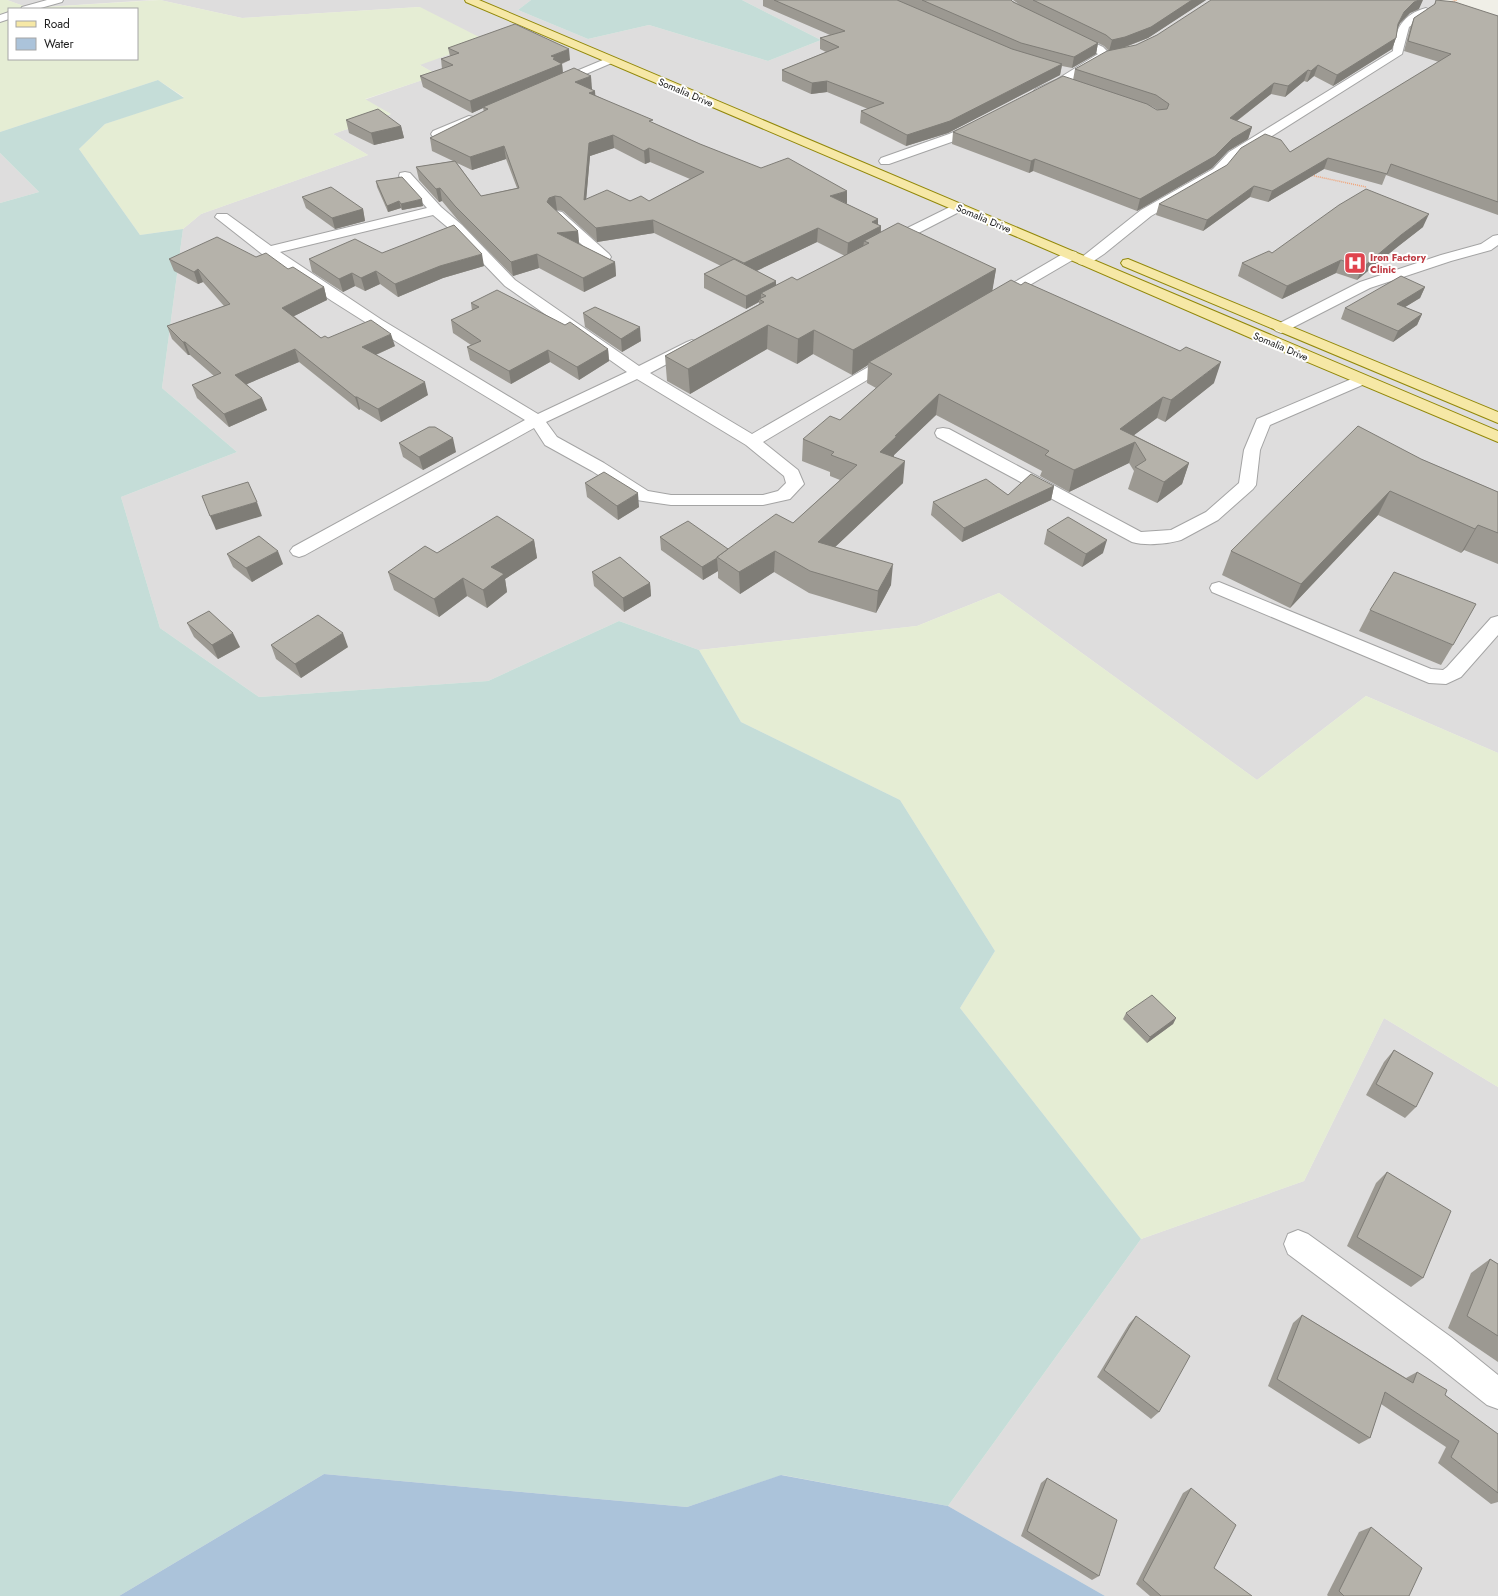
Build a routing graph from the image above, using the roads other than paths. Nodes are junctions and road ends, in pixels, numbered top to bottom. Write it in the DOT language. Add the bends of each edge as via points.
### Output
graph roads {
  1 [pos="58,0"];
  2 [pos="470,0"];
  3 [pos="494,0"];
  4 [pos="30,8"];
  5 [pos="1426,11"];
  6 [pos="1059,29"];
  7 [pos="1117,56"];
  8 [pos="1101,58"];
  9 [pos="610,60"];
  10 [pos="1059,70"];
  11 [pos="1074,74"];
  12 [pos="1060,82"];
  13 [pos="1074,87"];
  14 [pos="545,88"];
  15 [pos="1029,96"];
  16 [pos="480,116"];
  17 [pos="991,118"];
  18 [pos="437,134"];
  19 [pos="835,141"];
  20 [pos="880,159"];
  21 [pos="899,167"];
  22 [pos="405,176"];
  23 [pos="958,207"];
  24 [pos="436,210"];
  25 [pos="557,215"];
  26 [pos="222,217"];
  27 [pos="1498,239"];
  28 [pos="1085,245"];
  29 [pos="875,250"];
  30 [pos="268,251"];
  31 [pos="1099,251"];
  32 [pos="604,257"];
  33 [pos="1078,258"];
  34 [pos="983,306"];
  35 [pos="1281,328"];
  36 [pos="707,337"];
  37 [pos="908,350"];
  38 [pos="638,373"];
  39 [pos="1361,380"];
  40 [pos="1498,418"];
  41 [pos="537,420"];
  42 [pos="943,433"];
  43 [pos="1498,436"];
  44 [pos="752,441"];
  45 [pos="299,552"];
  46 [pos="1220,588"];
  47 [pos="1498,623"];
  48 [pos="1298,1244"];
  49 [pos="1498,1394"];
  1 -- 4 [label="street"];
  2 -- 9 [label="main road, Somalia Drive"];
  3 -- 19 [label="main road, Somalia Drive"];
  5 -- 31 [label="street" via="1407,22 1400,31 1398,52 1233,155 1218,172 1146,213"];
  6 -- 8 [label="street" via="1099,49 1104,54"];
  7 -- 8 [label="street"];
  8 -- 11 [label="street"];
  9 -- 14 [label="street"];
  9 -- 23 [label="main road, Somalia Drive"];
  10 -- 11 [label="street"];
  11 -- 12 [label="street"];
  12 -- 13 [label="street"];
  12 -- 15 [label="street"];
  16 -- 18 [label="street"];
  17 -- 20 [label="street" via="953,137"];
  20 -- 21 [label="main road"];
  22 -- 24 [label="street"];
  23 -- 29 [label="street"];
  23 -- 33 [label="main road, Somalia Drive"];
  24 -- 30 [label="street"];
  24 -- 38 [label="street" via="510,283"];
  25 -- 32 [label="street"];
  26 -- 30 [label="street"];
  27 -- 35 [label="street" via="1486,247 1366,285"];
  28 -- 31 [label="main road, Somalia Drive"];
  30 -- 41 [label="street" via="390,332"];
  31 -- 33 [label="street"];
  31 -- 35 [label="main road, Somalia Drive"];
  33 -- 34 [label="street"];
  33 -- 39 [label="main road, Somalia Drive"];
  35 -- 40 [label="main road, Somalia Drive"];
  36 -- 38 [label="street"];
  37 -- 44 [label="street"];
  38 -- 41 [label="street"];
  38 -- 44 [label="street"];
  39 -- 42 [label="street" via="1263,422 1252,450 1247,485 1212,516 1175,536 1138,538"];
  39 -- 43 [label="main road, Somalia Drive"];
  41 -- 44 [label="street" via="551,441 598,467 625,486 643,496 671,500 763,500 784,495 795,484 792,474"];
  41 -- 45 [label="street"];
  46 -- 47 [label="street" via="1429,676 1446,678 1454,672"];
  48 -- 49 [label="street"];
}
